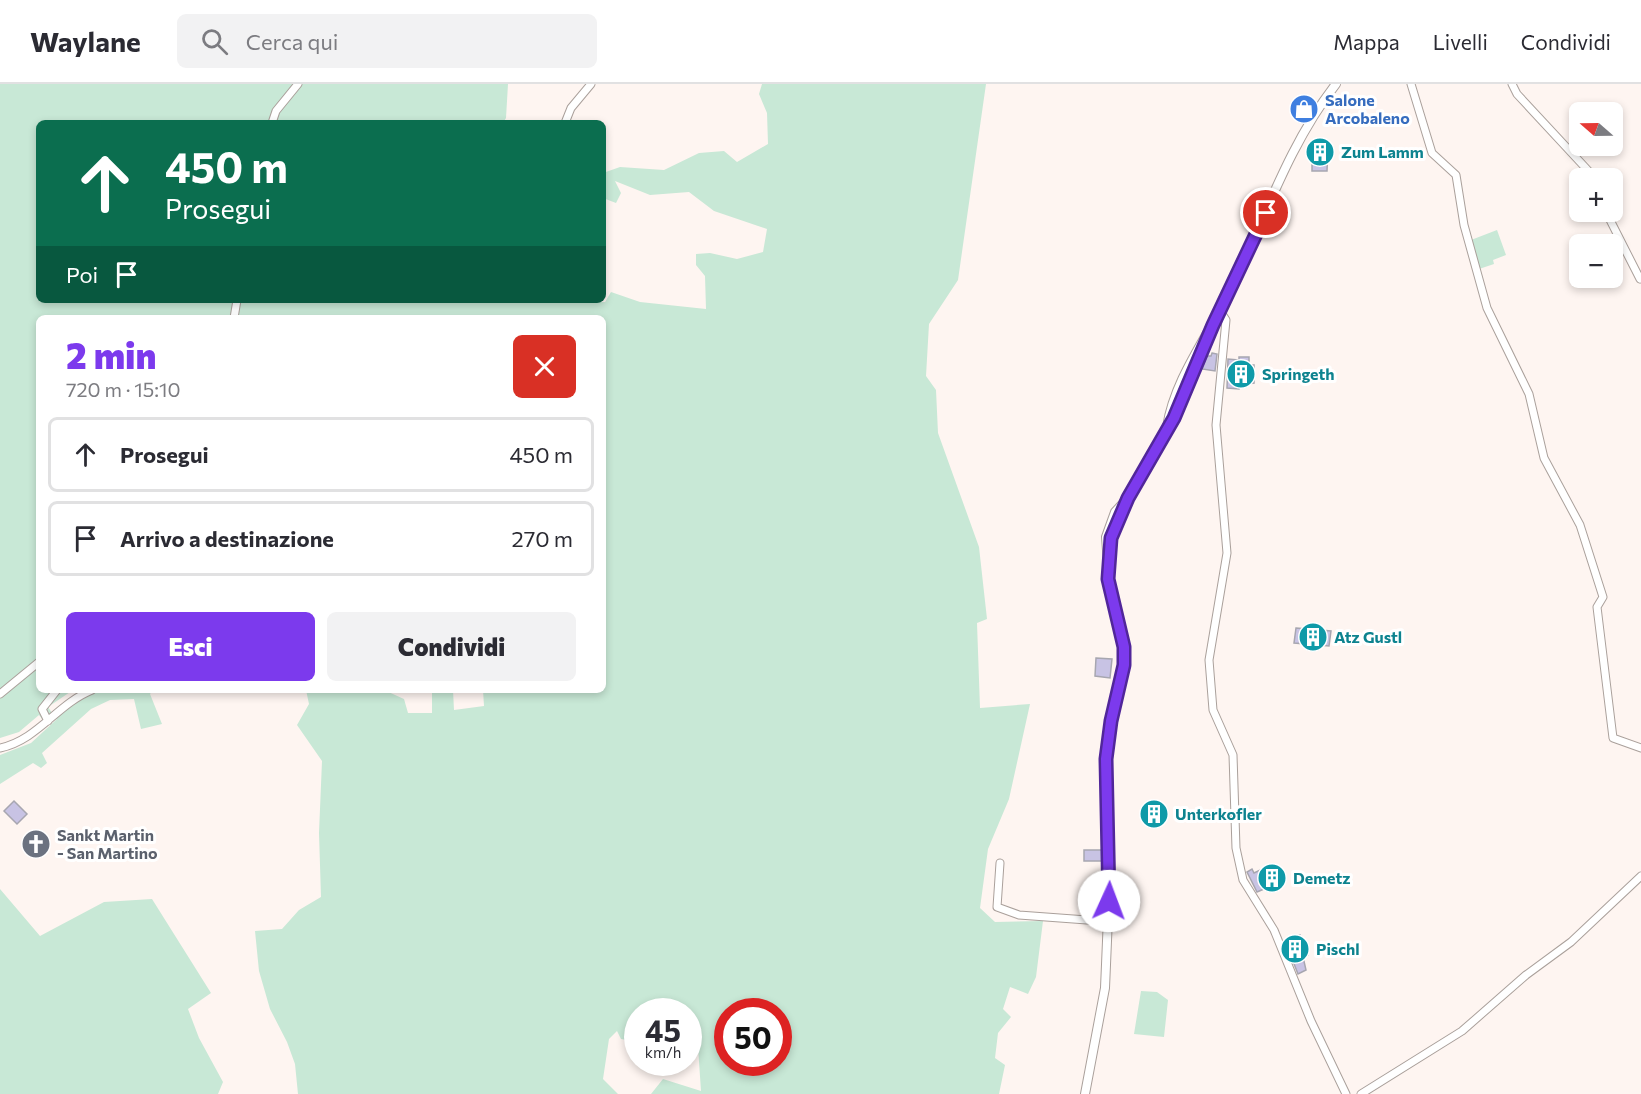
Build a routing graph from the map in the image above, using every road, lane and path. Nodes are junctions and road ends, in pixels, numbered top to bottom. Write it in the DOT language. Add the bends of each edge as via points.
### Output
graph roads {
  1 [pos="298,84"];
  2 [pos="591,84"];
  3 [pos="1336,84"];
  4 [pos="1411,84"];
  5 [pos="1512,84"];
  6 [pos="273,120"];
  7 [pos="567,120"];
  8 [pos="1587,168"];
  9 [pos="1611,222"];
  10 [pos="1640,279"];
  11 [pos="1220,311"];
  12 [pos="36,664"];
  13 [pos="55,693"];
  14 [pos="86,693"];
  15 [pos="0,694"];
  16 [pos="48,721"];
  17 [pos="0,748"];
  18 [pos="1641,748"];
  19 [pos="1000,863"];
  20 [pos="1641,876"];
  21 [pos="1111,922"];
  22 [pos="1085,1094"];
  23 [pos="1346,1094"];
  24 [pos="1361,1094"];
  1 -- 6 [label="street"];
  2 -- 7 [label="street" via="571,108"];
  3 -- 11 [label="main road" via="1296,146"];
  4 -- 18 [label="street" via="1432,153 1456,175 1464,225 1487,308 1529,394 1544,458 1580,525 1603,597 1597,607 1613,738"];
  5 -- 8 [label="street"];
  9 -- 10 [label="street"];
  11 -- 21 [label="main road" via="1181,384 1167,427 1150,461 1109,526 1110,592 1124,647 1106,764"];
  11 -- 23 [label="street" via="1226,320 1216,425 1227,554 1209,660 1213,710 1233,755 1236,848 1243,880 1274,930"];
  12 -- 15 [label="street"];
  13 -- 16 [label="street" via="42,709"];
  14 -- 16 [label="street"];
  16 -- 17 [label="street" via="19,743"];
  19 -- 21 [label="street" via="997,907 1019,915"];
  20 -- 24 [label="street" via="1571,942 1462,1031"];
  21 -- 22 [label="main road" via="1102,1011"];
}
